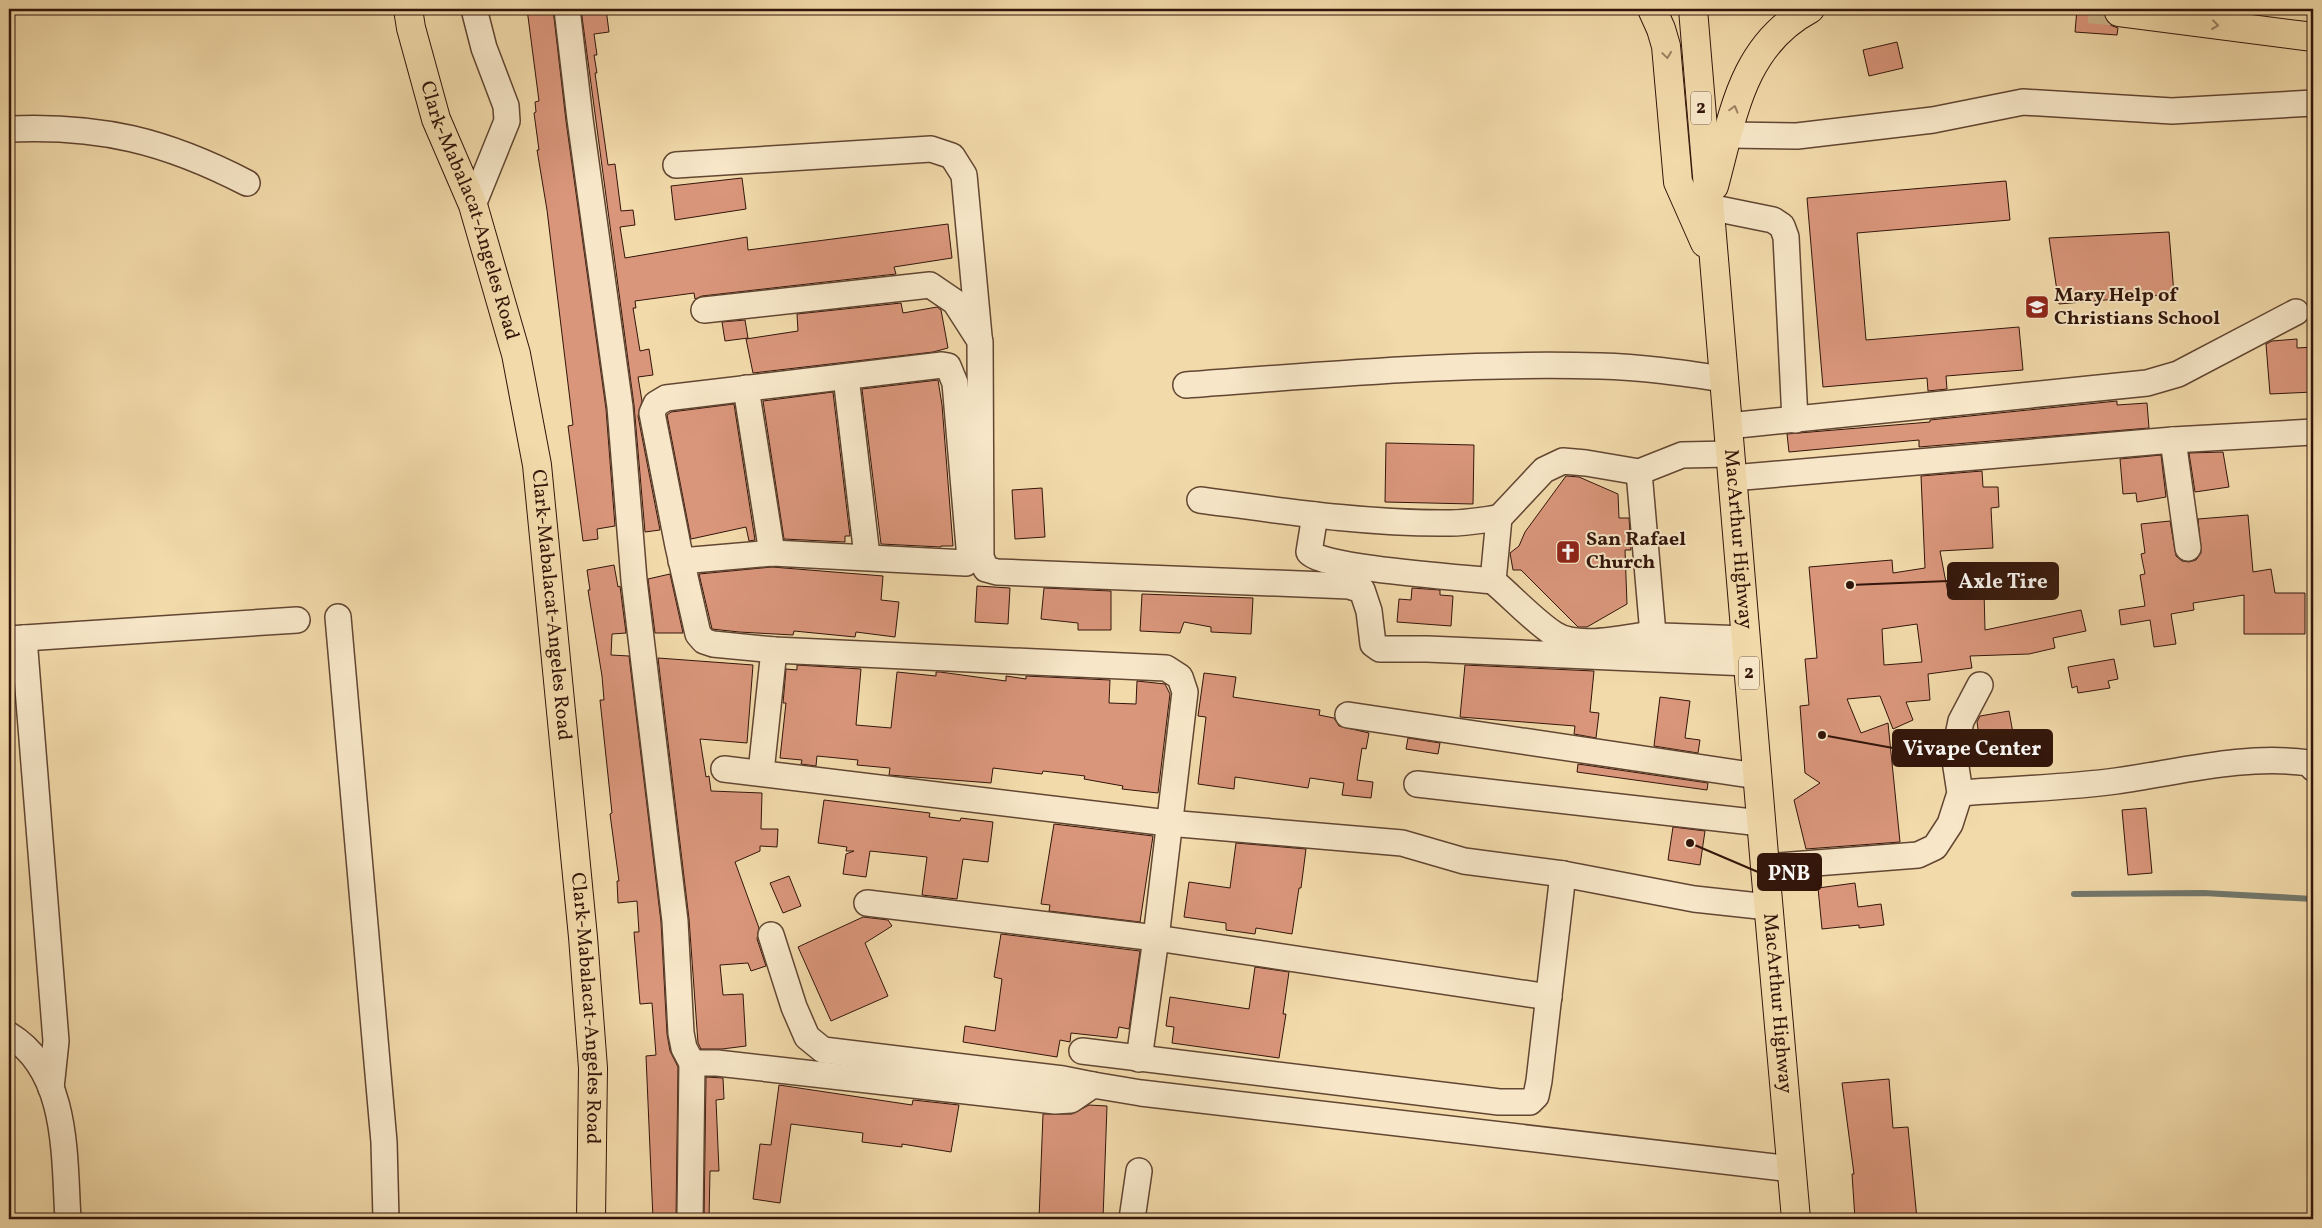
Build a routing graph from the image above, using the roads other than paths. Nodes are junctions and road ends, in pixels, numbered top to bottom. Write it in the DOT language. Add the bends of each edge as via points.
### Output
graph roads {
  1 [pos="408,9"];
  2 [pos="474,9"];
  3 [pos="568,9"];
  4 [pos="1652,9"];
  5 [pos="1693,9"];
  6 [pos="1810,9"];
  7 [pos="2119,12"];
  8 [pos="2313,37"];
  9 [pos="2313,103"];
  10 [pos="9,129"];
  11 [pos="1728,135"];
  12 [pos="676,165"];
  13 [pos="247,183"];
  14 [pos="473,205"];
  15 [pos="1709,207"];
  16 [pos="1714,263"];
  17 [pos="704,310"];
  18 [pos="2296,312"];
  19 [pos="980,341"];
  20 [pos="846,378"];
  21 [pos="1724,379"];
  22 [pos="1186,385"];
  23 [pos="746,388"];
  24 [pos="1795,420"];
  25 [pos="1728,426"];
  26 [pos="2313,432"];
  27 [pos="2174,440"];
  28 [pos="1731,466"];
  29 [pos="1639,472"];
  30 [pos="1200,500"];
  31 [pos="1315,515"];
  32 [pos="1499,518"];
  33 [pos="2188,548"];
  34 [pos="772,553"];
  35 [pos="867,556"];
  36 [pos="682,561"];
  37 [pos="1493,581"];
  38 [pos="338,617"];
  39 [pos="297,620"];
  40 [pos="1653,634"];
  41 [pos="16,639"];
  42 [pos="774,650"];
  43 [pos="1747,651"];
  44 [pos="1980,686"];
  45 [pos="1348,715"];
  46 [pos="2312,764"];
  47 [pos="724,769"];
  48 [pos="761,772"];
  49 [pos="1757,776"];
  50 [pos="1417,784"];
  51 [pos="1960,793"];
  52 [pos="1761,822"];
  53 [pos="1168,823"];
  54 [pos="1764,867"];
  55 [pos="1563,874"];
  56 [pos="867,902"];
  57 [pos="1768,907"];
  58 [pos="771,935"];
  59 [pos="1156,938"];
  60 [pos="1549,997"];
  61 [pos="9,1035"];
  62 [pos="1082,1051"];
  63 [pos="1139,1059"];
  64 [pos="692,1063"];
  65 [pos="1093,1085"];
  66 [pos="52,1088"];
  67 [pos="1792,1169"];
  68 [pos="1139,1171"];
  69 [pos="68,1219"];
  70 [pos="386,1219"];
  71 [pos="591,1219"];
  72 [pos="690,1219"];
  73 [pos="1132,1219"];
  74 [pos="1796,1219"];
  1 -- 14 [label="main road, Clark-Mabalacat-Angeles Road" via="436,119"];
  2 -- 14 [label="street" via="484,48 506,106 507,121"];
  3 -- 64 [label="street" via="620,407 634,580 675,921 681,1032 684,1048"];
  4 -- 16 [label="main road, one-way" via="1666,46 1678,182"];
  5 -- 15 [label="main road, MacArthur Highway / 2"];
  11 -- 6 [label="main road, one-way" via="1745,80 1760,52 1775,34"];
  7 -- 8 [label="main road, one-way"];
  9 -- 11 [label="street" via="2172,111 2023,102 1933,120 1797,136"];
  10 -- 13 [label="street" via="52,127 108,133 172,149 207,162"];
  11 -- 15 [label="main road"];
  12 -- 19 [label="street" via="932,149 952,156 964,175"];
  14 -- 71 [label="main road, Clark-Mabalacat-Angeles Road" via="516,354 537,465 593,1068"];
  15 -- 16 [label="main road, MacArthur Highway / 2"];
  15 -- 24 [label="street" via="1773,220 1782,226 1786,237"];
  16 -- 21 [label="main road, MacArthur Highway / 2"];
  17 -- 19 [label="street" via="930,286 955,302"];
  18 -- 24 [label="street" via="2178,374 2147,384"];
  19 -- 43 [label="street" via="981,557 986,569 1348,586 1362,590 1373,644 1380,649"];
  20 -- 23 [label="street"];
  20 -- 35 [label="street"];
  20 -- 35 [label="street" via="942,365 948,366 955,383 970,559 960,564"];
  21 -- 22 [label="street" via="1601,366 1539,366 1437,368"];
  21 -- 25 [label="main road, MacArthur Highway / 2"];
  23 -- 34 [label="street"];
  23 -- 36 [label="street" via="666,398 656,404 652,413"];
  24 -- 25 [label="street"];
  25 -- 28 [label="main road, MacArthur Highway / 2"];
  26 -- 27 [label="street"];
  27 -- 28 [label="street"];
  27 -- 33 [label="street"];
  28 -- 29 [label="street" via="1682,455"];
  28 -- 43 [label="main road, MacArthur Highway / 2"];
  29 -- 32 [label="street" via="1562,461 1544,470"];
  29 -- 40 [label="street"];
  30 -- 31 [label="street"];
  31 -- 32 [label="street" via="1451,523"];
  31 -- 37 [label="street" via="1309,552 1316,557 1358,567"];
  32 -- 37 [label="street"];
  34 -- 35 [label="street"];
  34 -- 36 [label="street"];
  36 -- 42 [label="street" via="698,634 704,641"];
  37 -- 40 [label="street" via="1556,635 1589,642"];
  38 -- 70 [label="street" via="384,1142"];
  39 -- 41 [label="street"];
  40 -- 43 [label="street"];
  41 -- 66 [label="street" via="56,1041"];
  42 -- 48 [label="street"];
  42 -- 53 [label="street" via="1166,668 1180,677 1185,692"];
  43 -- 49 [label="main road, MacArthur Highway / 2"];
  44 -- 51 [label="street" via="1961,721 1954,754"];
  45 -- 49 [label="street"];
  46 -- 51 [label="street" via="2252,760 2114,781"];
  47 -- 48 [label="street"];
  48 -- 53 [label="street"];
  49 -- 52 [label="main road, MacArthur Highway / 2"];
  50 -- 52 [label="street"];
  51 -- 54 [label="street" via="1950,824 1935,847 1918,855"];
  52 -- 54 [label="main road, MacArthur Highway / 2"];
  53 -- 55 [label="street" via="1402,843 1464,861"];
  53 -- 59 [label="street"];
  54 -- 57 [label="main road, MacArthur Highway / 2"];
  55 -- 57 [label="street" via="1677,896"];
  55 -- 60 [label="street"];
  56 -- 59 [label="street"];
  57 -- 67 [label="main road, MacArthur Highway / 2"];
  58 -- 65 [label="street" via="807,1037 823,1050"];
  59 -- 60 [label="street"];
  59 -- 63 [label="street"];
  60 -- 63 [label="street" via="1539,1081 1536,1096 1530,1102"];
  61 -- 66 [label="street" via="32,1053"];
  62 -- 63 [label="street"];
  64 -- 65 [label="street" via="717,1063 1056,1101 1071,1100"];
  64 -- 72 [label="street"];
  65 -- 67 [label="street"];
  66 -- 69 [label="street" via="60,1124"];
  67 -- 74 [label="main road, MacArthur Highway / 2"];
  68 -- 73 [label="street"];
}
